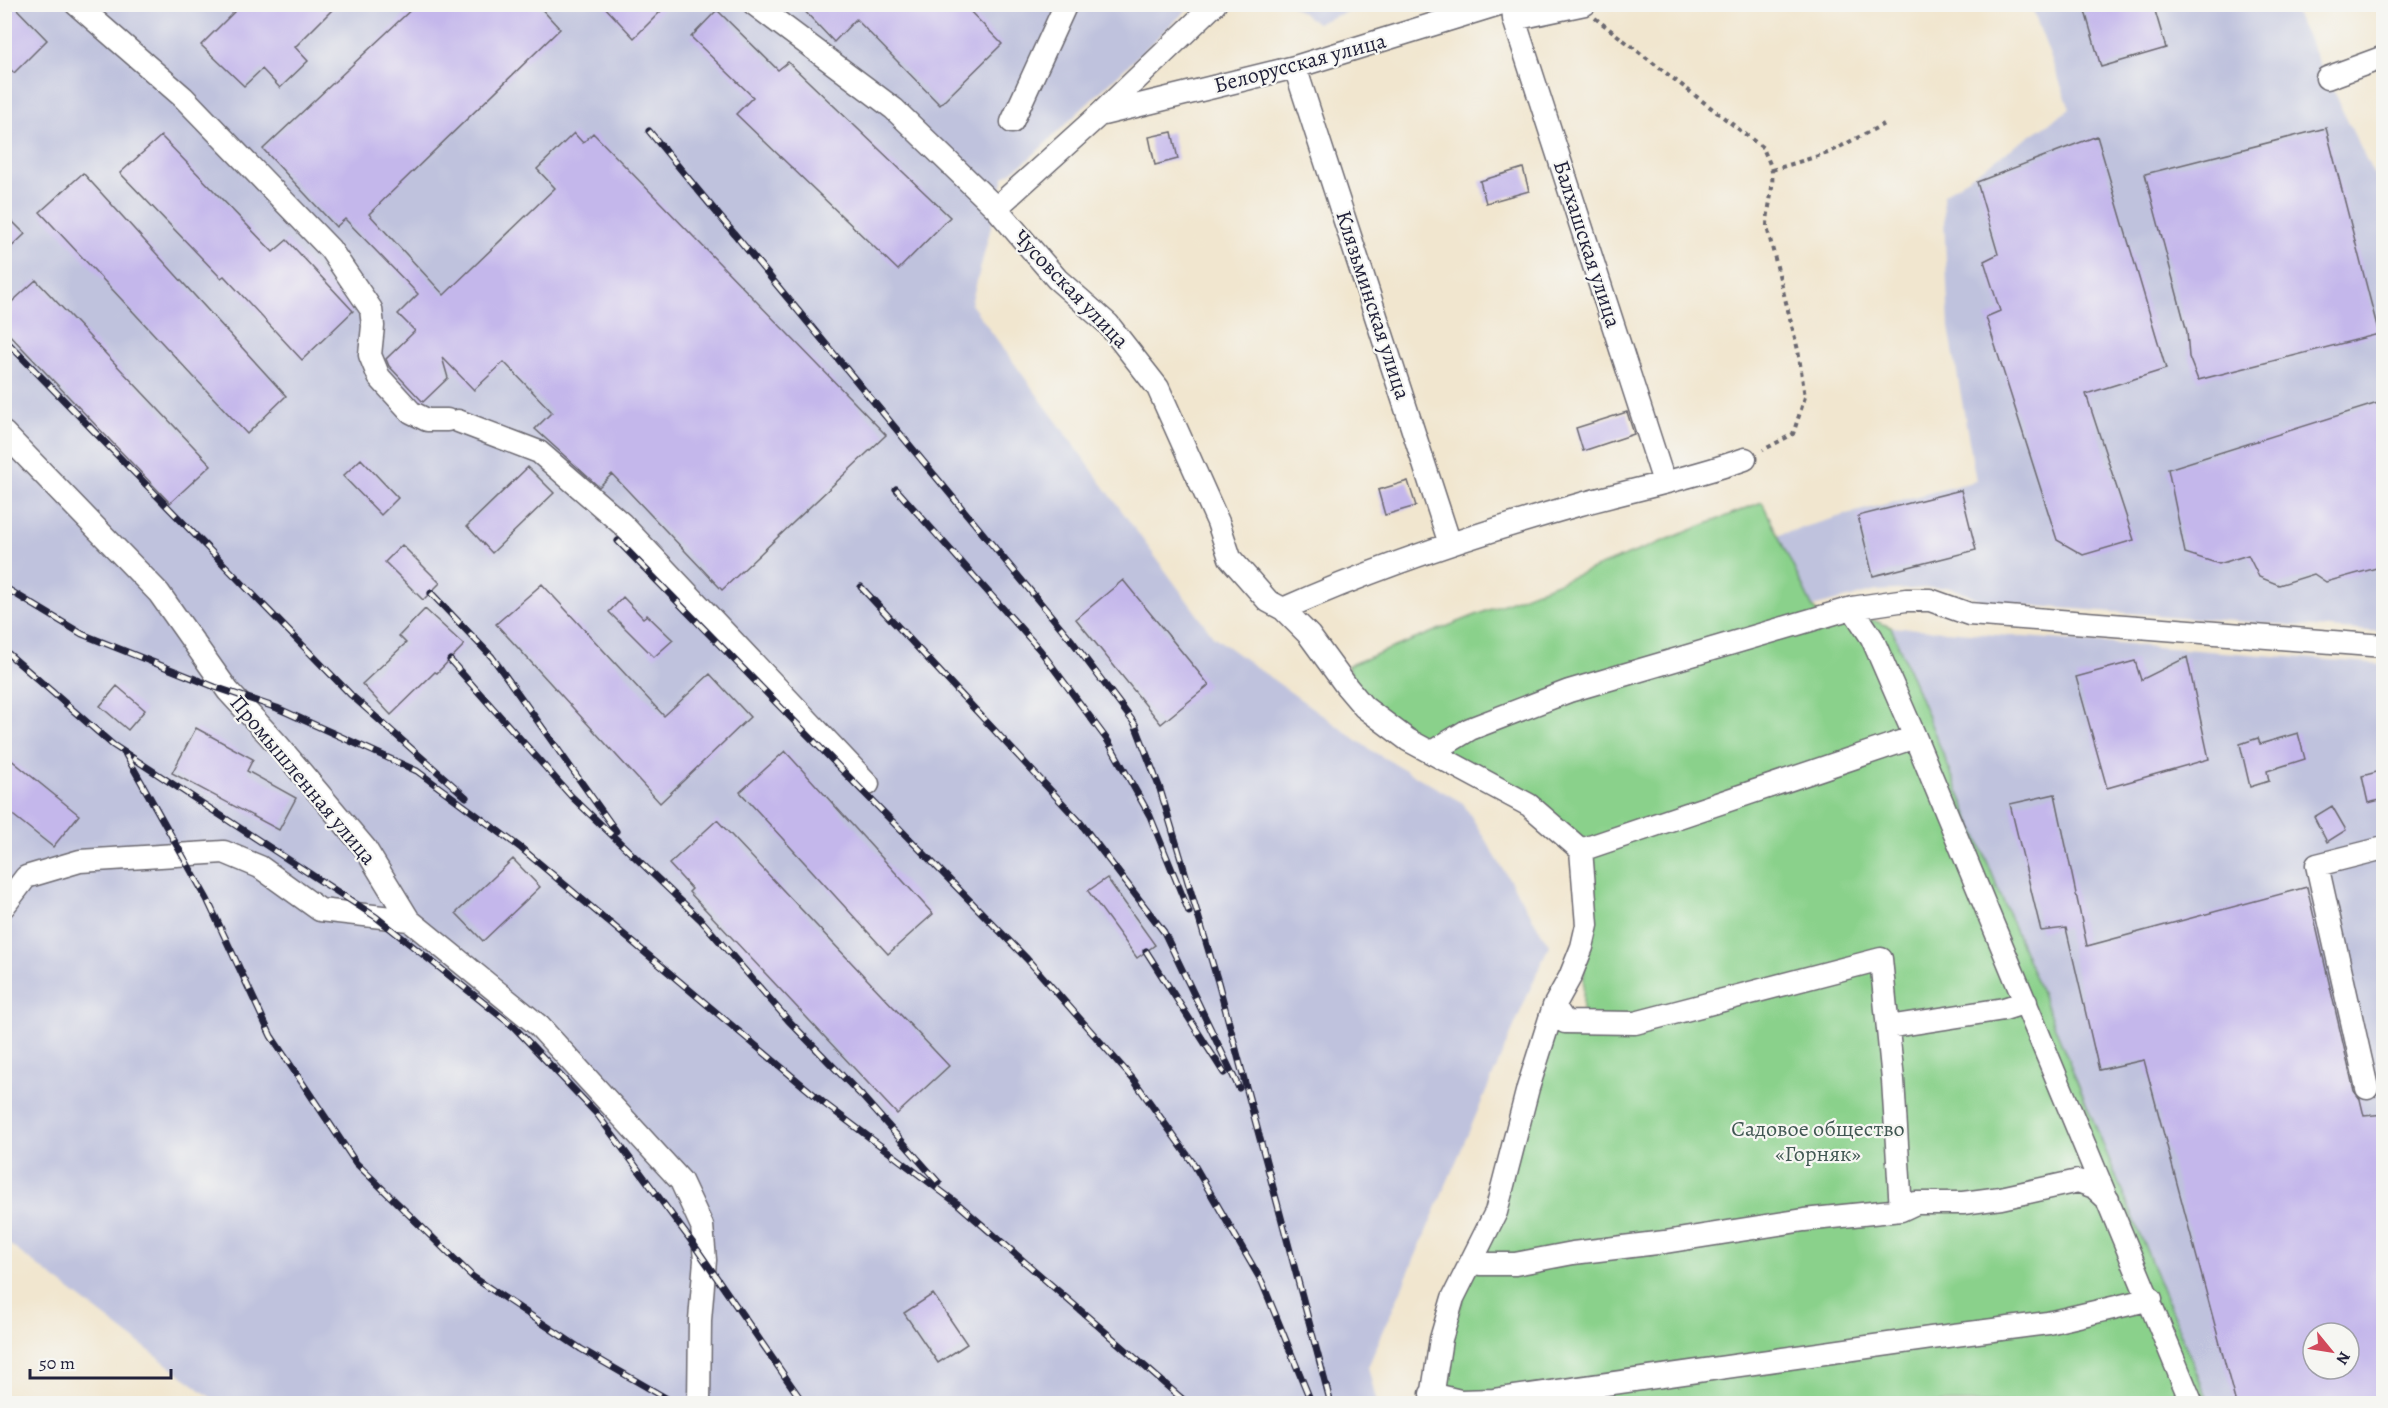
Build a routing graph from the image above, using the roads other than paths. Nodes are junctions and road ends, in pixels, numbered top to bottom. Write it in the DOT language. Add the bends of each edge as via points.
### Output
graph roads {
  1 [pos="76,4"];
  2 [pos="754,4"];
  3 [pos="1066,4"];
  4 [pos="1215,4"];
  5 [pos="1582,6"];
  6 [pos="1509,9"];
  7 [pos="2384,57"];
  8 [pos="1295,67"];
  9 [pos="2327,78"];
  10 [pos="1099,115"];
  11 [pos="1012,122"];
  12 [pos="996,208"];
  13 [pos="4,433"];
  14 [pos="1745,459"];
  15 [pos="1664,483"];
  16 [pos="1450,544"];
  17 [pos="1852,608"];
  18 [pos="1283,609"];
  19 [pos="2384,646"];
  20 [pos="1915,737"];
  21 [pos="1432,752"];
  22 [pos="868,784"];
  23 [pos="2384,848"];
  24 [pos="1581,850"];
  25 [pos="4,906"];
  26 [pos="409,920"];
  27 [pos="2026,1002"];
  28 [pos="1554,1006"];
  29 [pos="1888,1027"];
  30 [pos="2367,1088"];
  31 [pos="2109,1201"];
  32 [pos="1901,1210"];
  33 [pos="1473,1259"];
  34 [pos="2151,1299"];
  35 [pos="1431,1399"];
  36 [pos="699,1404"];
  37 [pos="2192,1404"];
  1 -- 22 [label="street" via="183,97 330,249 371,309 370,355 380,377 411,412 427,420 452,420 539,452 614,517"];
  2 -- 12 [label="street, Чусовская улица" via="894,109"];
  3 -- 11 [label="street"];
  4 -- 10 [label="street"];
  5 -- 6 [label="street, Белорусская улица"];
  6 -- 8 [label="street, Белорусская улица"];
  6 -- 15 [label="street, Балхашская улица"];
  7 -- 9 [label="street"];
  8 -- 10 [label="street, Белорусская улица"];
  8 -- 16 [label="street, Клязьминская улица"];
  10 -- 12 [label="street"];
  12 -- 18 [label="street, Чусовская улица" via="1056,279 1108,324 1158,388 1230,558 1268,601"];
  13 -- 26 [label="street, Промышленная улица" via="159,594 228,691 365,848"];
  14 -- 15 [label="street"];
  15 -- 16 [label="street"];
  16 -- 18 [label="street" via="1341,583"];
  17 -- 19 [label="street" via="1930,600 1970,614"];
  17 -- 20 [label="street" via="1872,638"];
  17 -- 21 [label="street" via="1569,691 1470,729"];
  18 -- 21 [label="street, Чусовская улица" via="1310,635 1364,707 1408,740"];
  20 -- 24 [label="street"];
  20 -- 27 [label="street"];
  21 -- 24 [label="street, Чусовская улица" via="1529,805"];
  23 -- 30 [label="street" via="2317,865"];
  24 -- 28 [label="street" via="1587,926 1570,977"];
  25 -- 26 [label="street" via="26,877 80,861 224,852 260,867 320,910"];
  26 -- 36 [label="street, Промышленная улица" via="539,1026 681,1181 702,1227 705,1260"];
  27 -- 29 [label="street"];
  27 -- 31 [label="street"];
  28 -- 29 [label="street" via="1565,1022 1635,1023 1881,959"];
  28 -- 33 [label="street" via="1496,1212"];
  29 -- 32 [label="street"];
  31 -- 32 [label="street" via="2094,1187 2078,1181 2001,1198 1916,1203"];
  31 -- 34 [label="street"];
  32 -- 33 [label="street" via="1804,1220 1515,1264 1480,1264"];
  33 -- 35 [label="street" via="1453,1298"];
  34 -- 35 [label="street" via="2048,1323 1494,1400"];
  34 -- 37 [label="street"];
}
